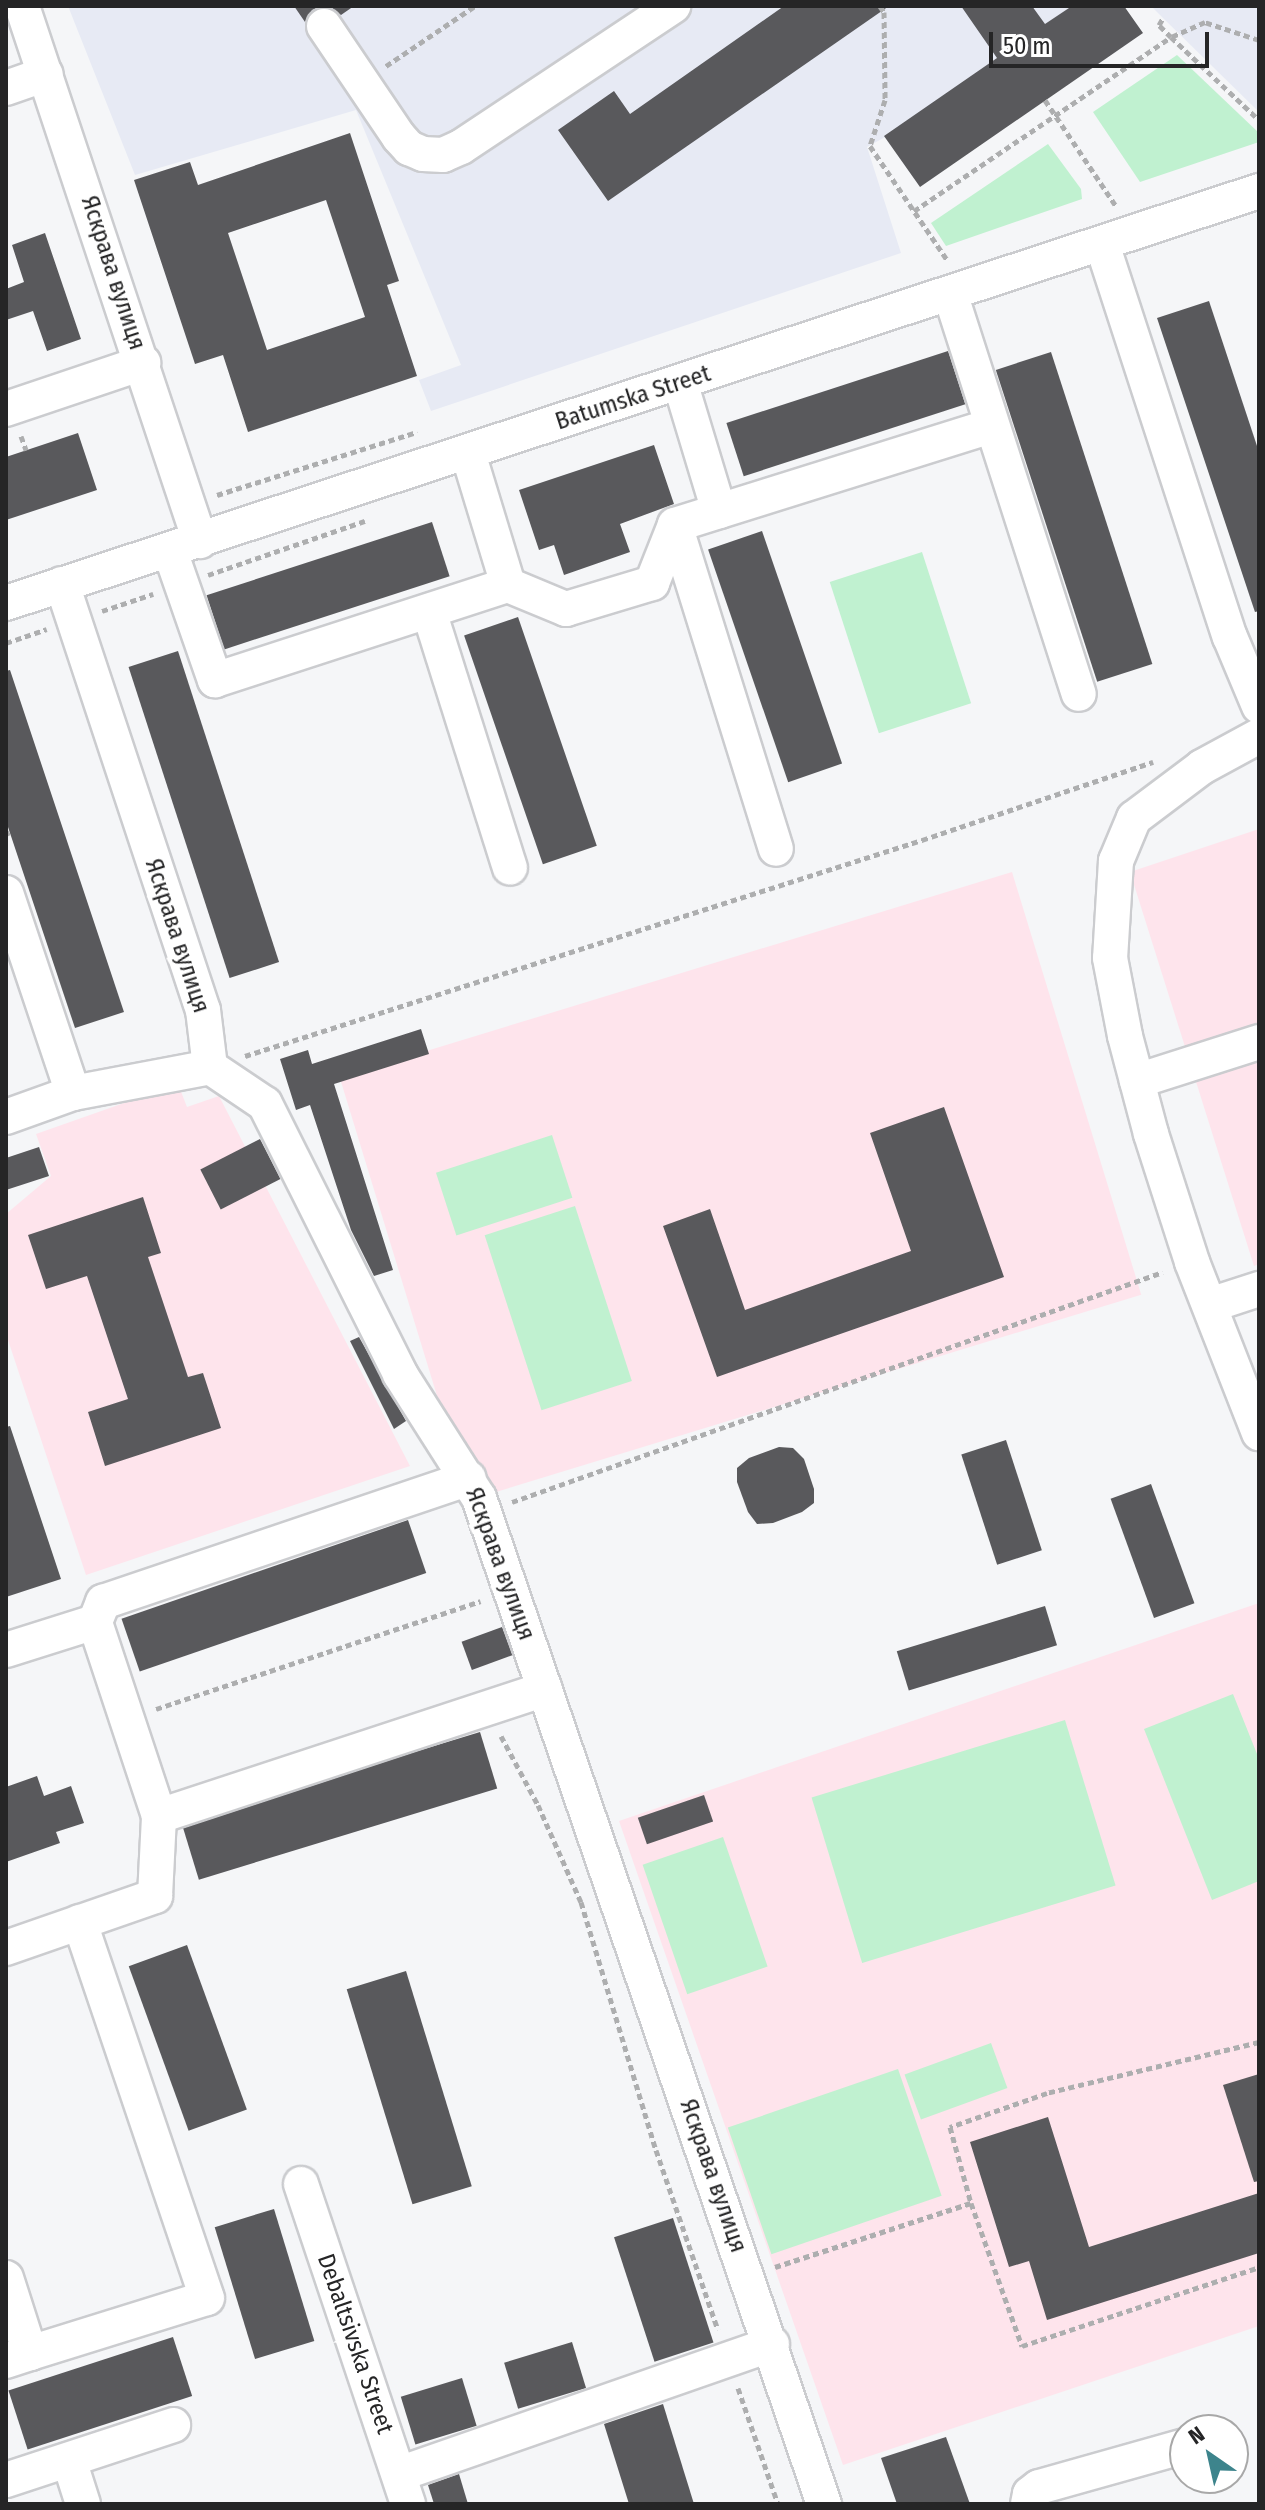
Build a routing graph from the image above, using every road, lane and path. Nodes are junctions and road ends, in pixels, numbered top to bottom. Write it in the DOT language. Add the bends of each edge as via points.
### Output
graph roads {
  1 [pos="22,6"];
  2 [pos="475,6"];
  3 [pos="673,6"];
  4 [pos="880,6"];
  5 [pos="1163,18"];
  6 [pos="324,26"];
  7 [pos="1171,37"];
  8 [pos="1259,40"];
  9 [pos="46,74"];
  10 [pos="362,82"];
  11 [pos="6,88"];
  12 [pos="1045,100"];
  13 [pos="1056,115"];
  14 [pos="1259,120"];
  15 [pos="1259,192"];
  16 [pos="914,211"];
  17 [pos="1114,239"];
  18 [pos="949,278"];
  19 [pos="143,363"];
  20 [pos="680,382"];
  21 [pos="6,409"];
  22 [pos="990,426"];
  23 [pos="468,453"];
  24 [pos="719,511"];
  25 [pos="675,525"];
  26 [pos="185,546"];
  27 [pos="62,584"];
  28 [pos="508,585"];
  29 [pos="6,603"];
  30 [pos="429,611"];
  31 [pos="1079,694"];
  32 [pos="1259,706"];
  33 [pos="1259,736"];
  34 [pos="1159,760"];
  35 [pos="776,849"];
  36 [pos="510,868"];
  37 [pos="6,893"];
  38 [pos="1259,1042"];
  39 [pos="210,1067"];
  40 [pos="1137,1081"];
  41 [pos="73,1093"];
  42 [pos="6,1117"];
  43 [pos="1192,1262"];
  44 [pos="1259,1289"];
  45 [pos="1210,1305"];
  46 [pos="1259,1433"];
  47 [pos="474,1488"];
  48 [pos="484,1599"];
  49 [pos="95,1622"];
  50 [pos="6,1650"];
  51 [pos="545,1689"];
  52 [pos="485,1707"];
  53 [pos="125,1719"];
  54 [pos="159,1816"];
  55 [pos="80,1922"];
  56 [pos="6,1948"];
  57 [pos="1259,2042"];
  58 [pos="301,2184"];
  59 [pos="971,2203"];
  60 [pos="1259,2267"];
  61 [pos="766,2270"];
  62 [pos="6,2278"];
  63 [pos="772,2344"];
  64 [pos="18,2357"];
  65 [pos="729,2360"];
  66 [pos="173,2425"];
  67 [pos="1169,2450"];
  68 [pos="69,2460"];
  69 [pos="6,2480"];
  70 [pos="403,2489"];
  71 [pos="83,2504"];
  72 [pos="778,2504"];
  73 [pos="824,2504"];
  74 [pos="1028,2504"];
  1 -- 9 [label="street, Яскрава вулиця"];
  2 -- 10 [label="path"];
  3 -- 10 [label="street" via="443,155 409,148"];
  4 -- 16 [label="path" via="885,100 870,146"];
  5 -- 7 [label="path" via="1159,25"];
  6 -- 10 [label="street"];
  7 -- 8 [label="path" via="1205,22"];
  7 -- 13 [label="path"];
  7 -- 14 [label="path"];
  9 -- 11 [label="street"];
  9 -- 19 [label="street, Яскрава вулиця"];
  12 -- 13 [label="path"];
  13 -- 16 [label="path"];
  13 -- 17 [label="path" via="1116,205"];
  15 -- 17 [label="street, Batumska Street"];
  16 -- 18 [label="path"];
  17 -- 18 [label="street, Batumska Street"];
  17 -- 32 [label="street" via="1230,637"];
  18 -- 20 [label="street, Batumska Street"];
  18 -- 22 [label="street"];
  19 -- 21 [label="street"];
  19 -- 26 [label="street, Яскрава вулиця"];
  20 -- 23 [label="street, Batumska Street"];
  20 -- 24 [label="street"];
  22 -- 24 [label="street"];
  22 -- 31 [label="street"];
  23 -- 26 [label="street, Batumska Street"];
  23 -- 28 [label="street"];
  24 -- 25 [label="street"];
  25 -- 28 [label="street" via="652,583 566,609"];
  25 -- 35 [label="street"];
  26 -- 27 [label="street, Batumska Street"];
  26 -- 30 [label="street, Яскрава вулиця" via="215,680"];
  27 -- 29 [label="street, Batumska Street"];
  27 -- 39 [label="street, Яскрава вулиця" via="203,1010"];
  28 -- 30 [label="street"];
  30 -- 36 [label="street"];
  33 -- 40 [label="street" via="1202,767 1134,818 1116,861 1110,958"];
  34 -- 39 [label="path"];
  37 -- 41 [label="street"];
  38 -- 40 [label="street"];
  39 -- 41 [label="street"];
  39 -- 47 [label="street, Яскрава вулиця" via="265,1104 400,1374"];
  40 -- 43 [label="street"];
  41 -- 42 [label="street"];
  43 -- 45 [label="street"];
  43 -- 47 [label="path" via="498,1508"];
  44 -- 45 [label="street"];
  45 -- 46 [label="street"];
  47 -- 49 [label="street" via="103,1602"];
  47 -- 51 [label="street, Яскрава вулиця"];
  48 -- 53 [label="path"];
  49 -- 50 [label="street"];
  49 -- 53 [label="street"];
  51 -- 52 [label="street"];
  51 -- 63 [label="street, Яскрава вулиця"];
  52 -- 54 [label="street"];
  52 -- 65 [label="path" via="538,1805 581,1902 656,2150"];
  53 -- 54 [label="street"];
  54 -- 55 [label="street" via="155,1896"];
  55 -- 56 [label="street"];
  55 -- 64 [label="street" via="207,2298"];
  57 -- 59 [label="path" via="1047,2093 950,2127"];
  58 -- 70 [label="street, Debaltsivska Street"];
  59 -- 60 [label="path" via="1022,2346"];
  59 -- 61 [label="path"];
  62 -- 64 [label="street"];
  63 -- 65 [label="street"];
  63 -- 73 [label="street, Яскрава вулиця"];
  65 -- 70 [label="street"];
  65 -- 72 [label="path"];
  66 -- 68 [label="street"];
  67 -- 74 [label="street" via="1039,2487"];
  68 -- 69 [label="street"];
  68 -- 71 [label="street"];
}
